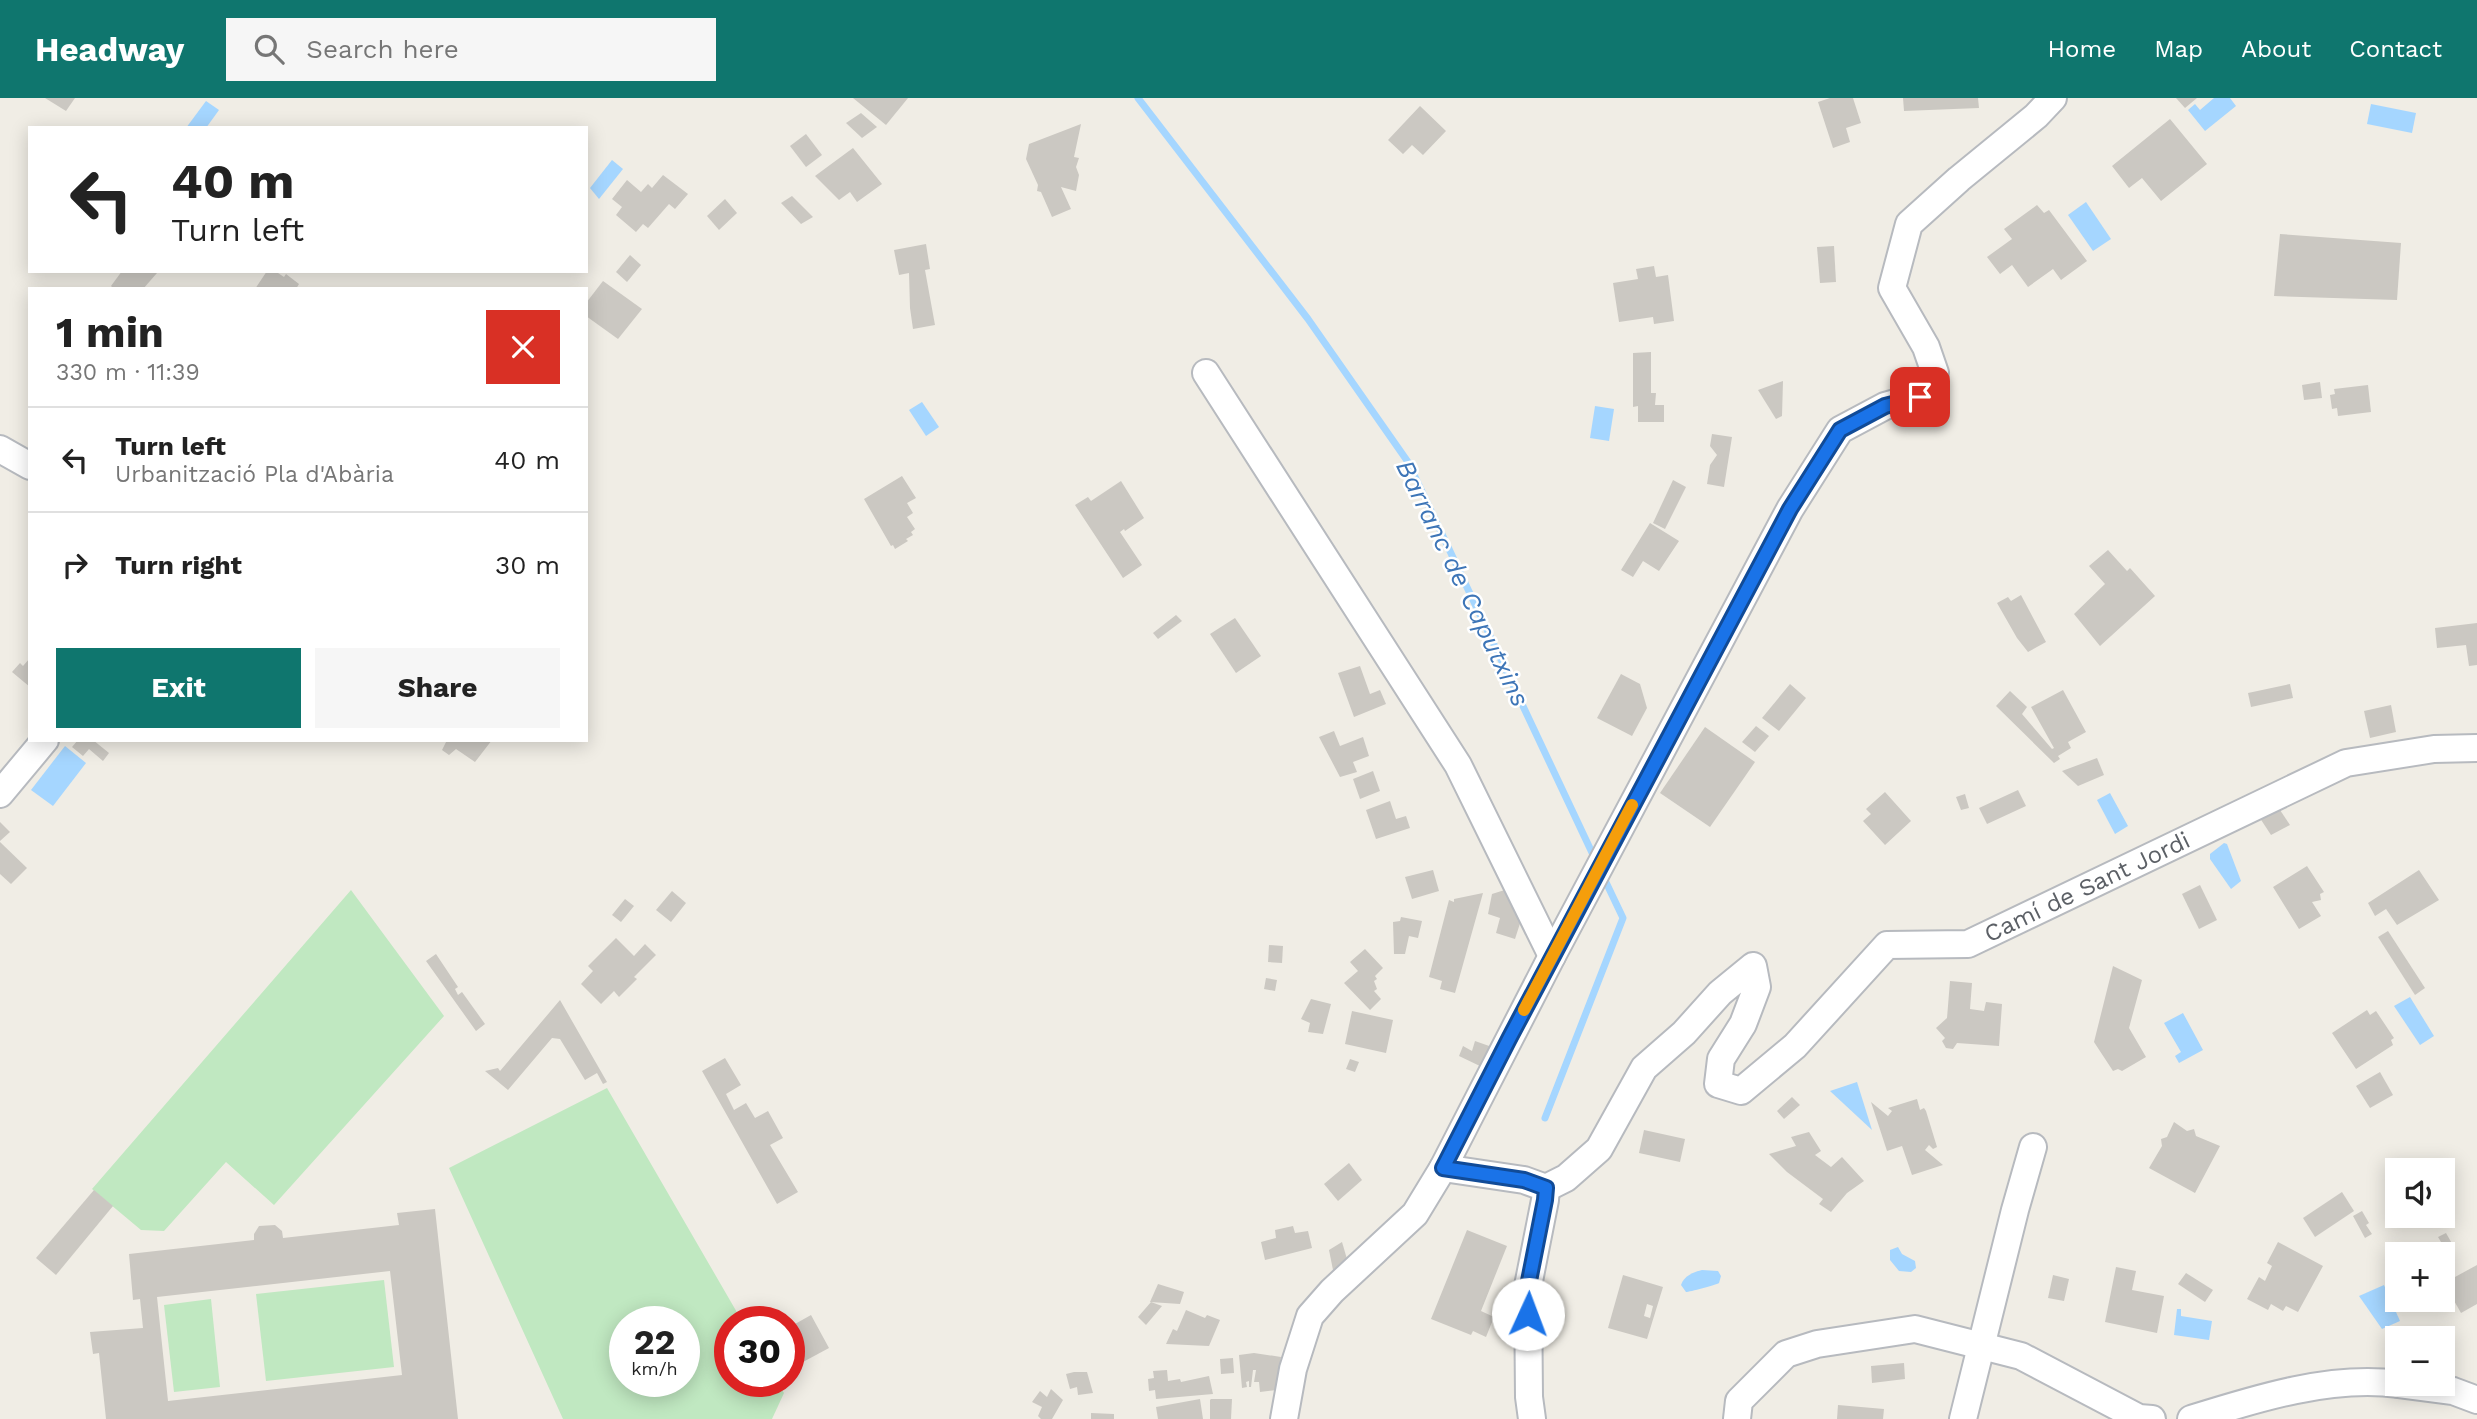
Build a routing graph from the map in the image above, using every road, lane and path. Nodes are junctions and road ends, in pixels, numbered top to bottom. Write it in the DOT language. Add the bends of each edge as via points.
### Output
graph roads {
  1 [pos="2053,98"];
  2 [pos="1206,373"];
  3 [pos="0,449"];
  4 [pos="28,465"];
  5 [pos="43,742"];
  6 [pos="2477,748"];
  7 [pos="0,794"];
  8 [pos="1552,956"];
  9 [pos="2033,1147"];
  10 [pos="1443,1168"];
  11 [pos="1546,1188"];
  12 [pos="1982,1346"];
  13 [pos="2385,1382"];
  14 [pos="2455,1392"];
  15 [pos="2477,1400"];
  16 [pos="1284,1419"];
  17 [pos="1532,1419"];
  18 [pos="1737,1419"];
  19 [pos="1963,1419"];
  20 [pos="2152,1419"];
  21 [pos="2191,1419"];
  1 -- 8 [label="street" via="1909,224 1892,288 1936,373 1920,397 1885,406 1840,430 1790,509"];
  2 -- 8 [label="street" via="1458,765"];
  3 -- 4 [label="street"];
  5 -- 7 [label="street"];
  6 -- 11 [label="street, Camí de Sant Jordi" via="2434,749 2346,763 1968,944 1887,945 1795,1046 1741,1091 1718,1083 1721,1059 1758,987 1752,966 1644,1068 1599,1149 1566,1178"];
  8 -- 10 [label="street"];
  9 -- 12 [label="street"];
  10 -- 11 [label="street" via="1524,1180"];
  10 -- 16 [label="street" via="1415,1214 1310,1316 1293,1369"];
  11 -- 17 [label="street" via="1528,1286"];
  12 -- 18 [label="street" via="1915,1329 1816,1344 1786,1354 1739,1401"];
  12 -- 19 [label="street"];
  12 -- 20 [label="street" via="2021,1356 2139,1418"];
  13 -- 21 [label="street" via="2271,1394"];
  14 -- 15 [label="street"];
}
